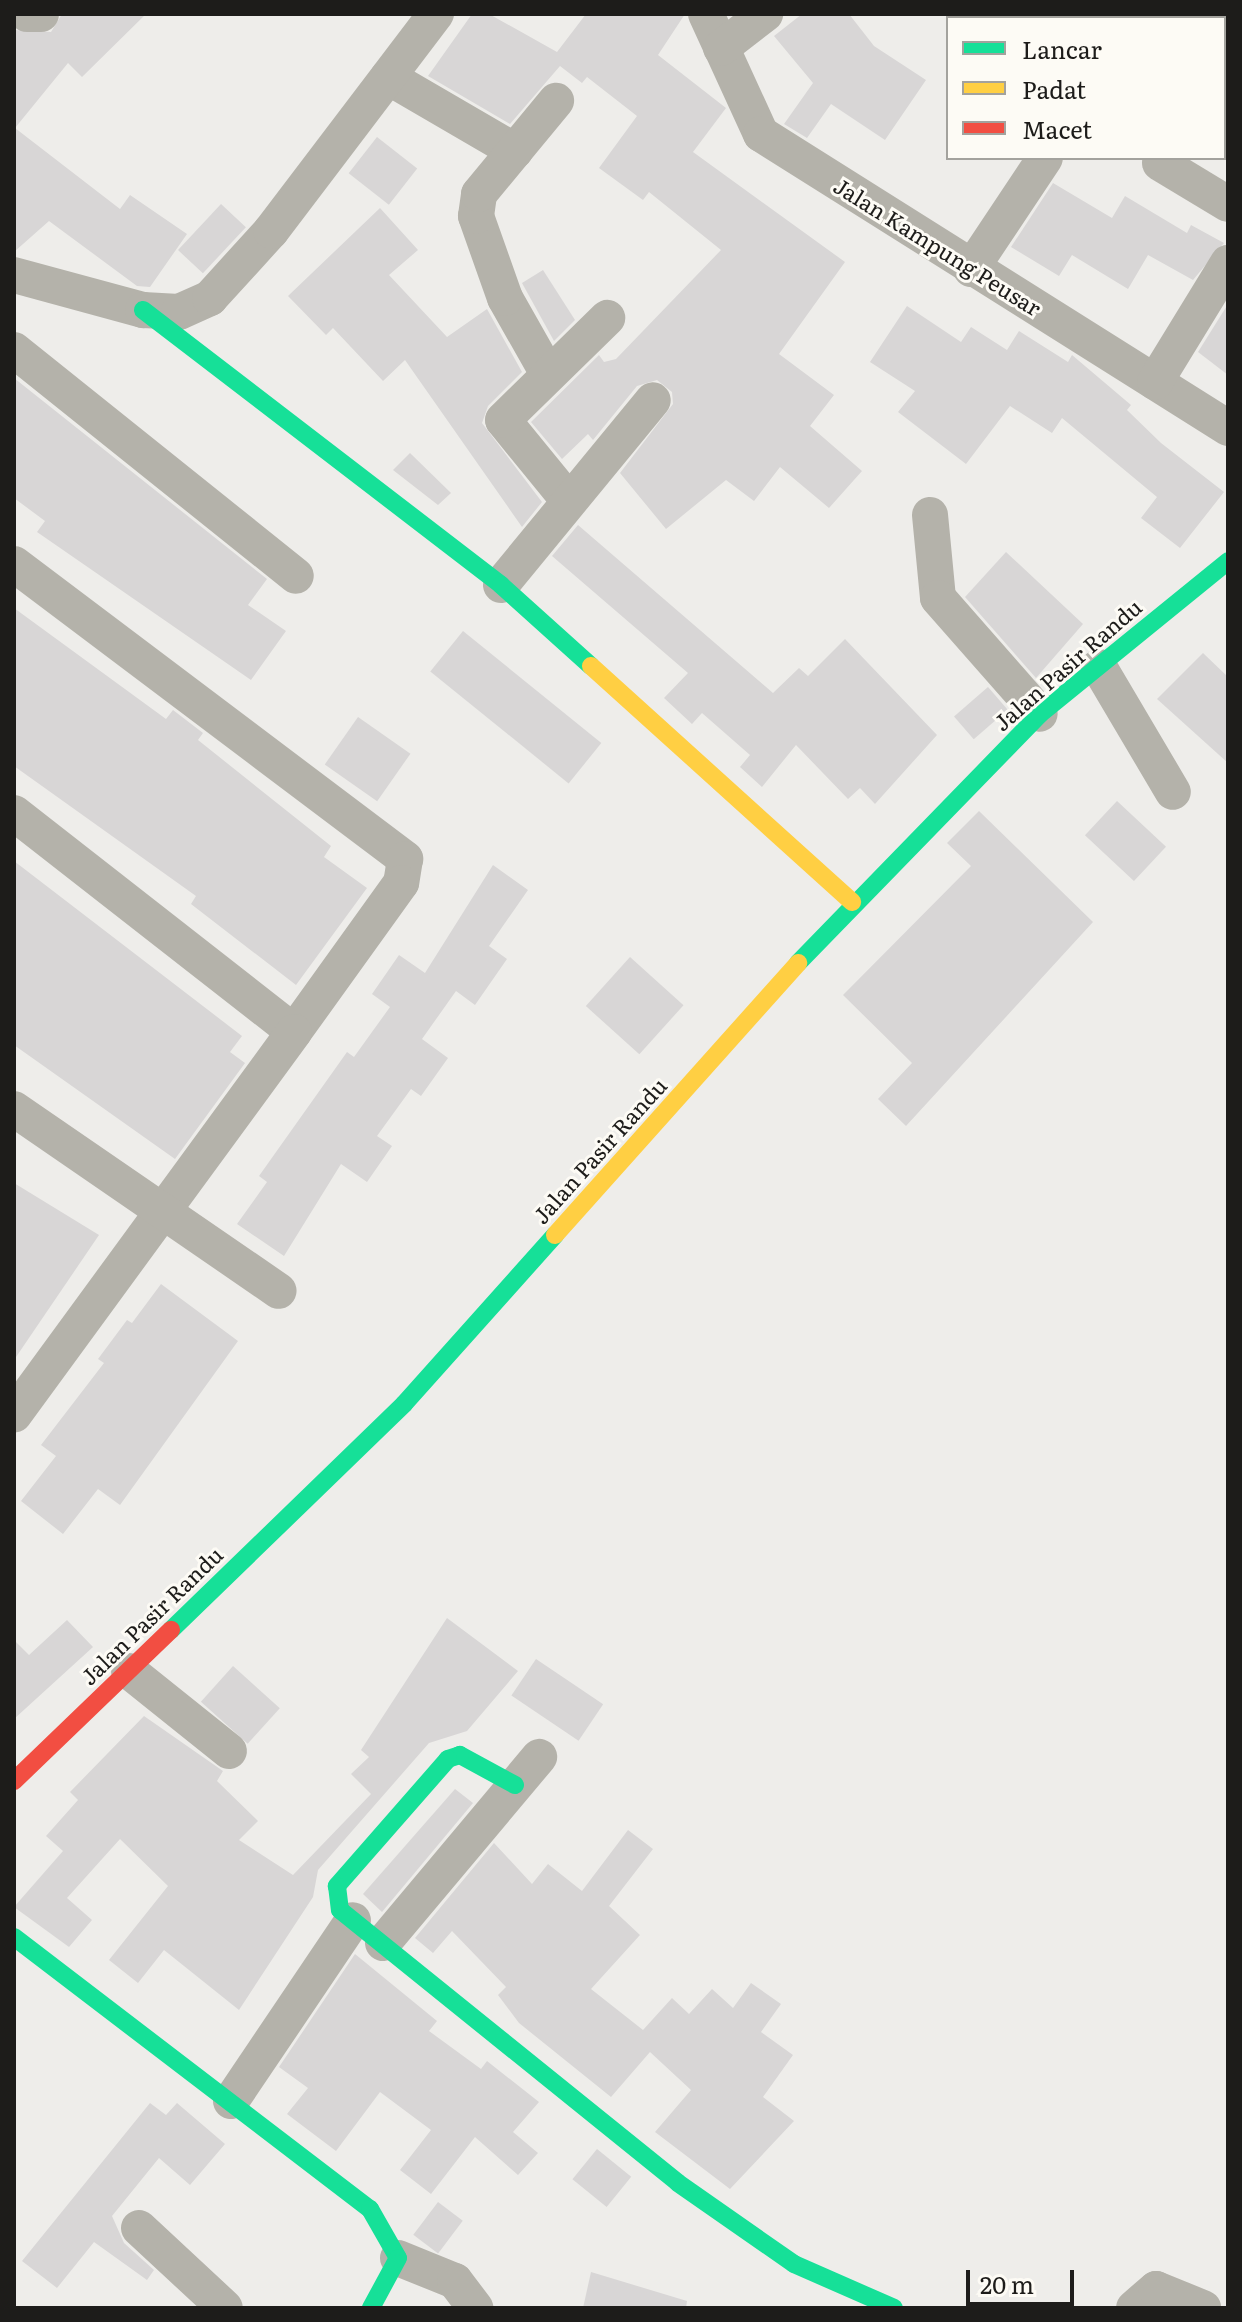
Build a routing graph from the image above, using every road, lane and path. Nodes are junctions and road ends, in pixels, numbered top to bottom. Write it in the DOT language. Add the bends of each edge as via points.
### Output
graph roads {
  1 [pos="27,14"];
  2 [pos="41,14"];
  3 [pos="436,14"];
  4 [pos="706,14"];
  5 [pos="765,14"];
  6 [pos="721,48"];
  7 [pos="388,77"];
  8 [pos="556,101"];
  9 [pos="515,151"];
  10 [pos="1044,160"];
  11 [pos="1160,163"];
  12 [pos="1228,204"];
  13 [pos="1228,263"];
  14 [pos="971,269"];
  15 [pos="14,275"];
  16 [pos="143,310"];
  17 [pos="607,318"];
  18 [pos="14,350"];
  19 [pos="548,374"];
  20 [pos="1155,382"];
  21 [pos="653,400"];
  22 [pos="1228,428"];
  23 [pos="569,501"];
  24 [pos="930,515"];
  25 [pos="1228,561"];
  26 [pos="14,564"];
  27 [pos="296,576"];
  28 [pos="501,585"];
  29 [pos="1099,667"];
  30 [pos="1040,714"];
  31 [pos="1173,792"];
  32 [pos="14,813"];
  33 [pos="852,902"];
  34 [pos="294,1032"];
  35 [pos="14,1109"];
  36 [pos="162,1216"];
  37 [pos="279,1291"];
  38 [pos="14,1415"];
  39 [pos="129,1671"];
  40 [pos="229,1751"];
  41 [pos="539,1757"];
  42 [pos="14,1781"];
  43 [pos="515,1785"];
  44 [pos="353,1920"];
  45 [pos="14,1937"];
  46 [pos="383,1943"];
  47 [pos="231,2101"];
  48 [pos="139,2228"];
  49 [pos="398,2258"];
  50 [pos="225,2308"];
  51 [pos="371,2308"];
  52 [pos="475,2308"];
  53 [pos="894,2308"];
  54 [pos="1134,2308"];
  55 [pos="1203,2308"];
  1 -- 2 [label="street"];
  3 -- 7 [label="street"];
  4 -- 6 [label="street, Jalan Kampung Peusar"];
  5 -- 6 [label="street"];
  6 -- 14 [label="street, Jalan Kampung Peusar" via="761,134"];
  7 -- 9 [label="street"];
  7 -- 16 [label="street" via="210,298 179,312"];
  8 -- 9 [label="street"];
  9 -- 19 [label="street" via="479,194 476,216 505,298"];
  10 -- 14 [label="street"];
  11 -- 12 [label="street"];
  13 -- 20 [label="street"];
  14 -- 20 [label="street, Jalan Kampung Peusar"];
  15 -- 16 [label="street"];
  16 -- 28 [label="street"];
  17 -- 19 [label="street"];
  18 -- 27 [label="street"];
  19 -- 23 [label="street" via="503,420"];
  20 -- 22 [label="street, Jalan Kampung Peusar"];
  21 -- 23 [label="street"];
  23 -- 28 [label="street"];
  24 -- 30 [label="street" via="938,598"];
  25 -- 29 [label="street, Jalan Pasir Randu"];
  26 -- 34 [label="street" via="405,859 401,883"];
  28 -- 33 [label="street"];
  29 -- 30 [label="street, Jalan Pasir Randu"];
  29 -- 31 [label="street"];
  30 -- 33 [label="street, Jalan Pasir Randu"];
  32 -- 34 [label="street"];
  33 -- 39 [label="street, Jalan Pasir Randu" via="404,1404"];
  34 -- 36 [label="street"];
  35 -- 36 [label="street"];
  36 -- 37 [label="street"];
  36 -- 38 [label="street"];
  39 -- 40 [label="street"];
  39 -- 42 [label="street, Jalan Pasir Randu"];
  41 -- 43 [label="street"];
  43 -- 44 [label="street" via="460,1755 448,1759 337,1886 333,1898"];
  43 -- 46 [label="street"];
  44 -- 46 [label="street"];
  44 -- 47 [label="street"];
  45 -- 47 [label="street"];
  46 -- 53 [label="street" via="678,2183 794,2264"];
  47 -- 49 [label="street" via="370,2209"];
  48 -- 50 [label="street"];
  49 -- 51 [label="street"];
  49 -- 52 [label="street" via="455,2281"];
  54 -- 55 [label="street" via="1156,2289"];
}
